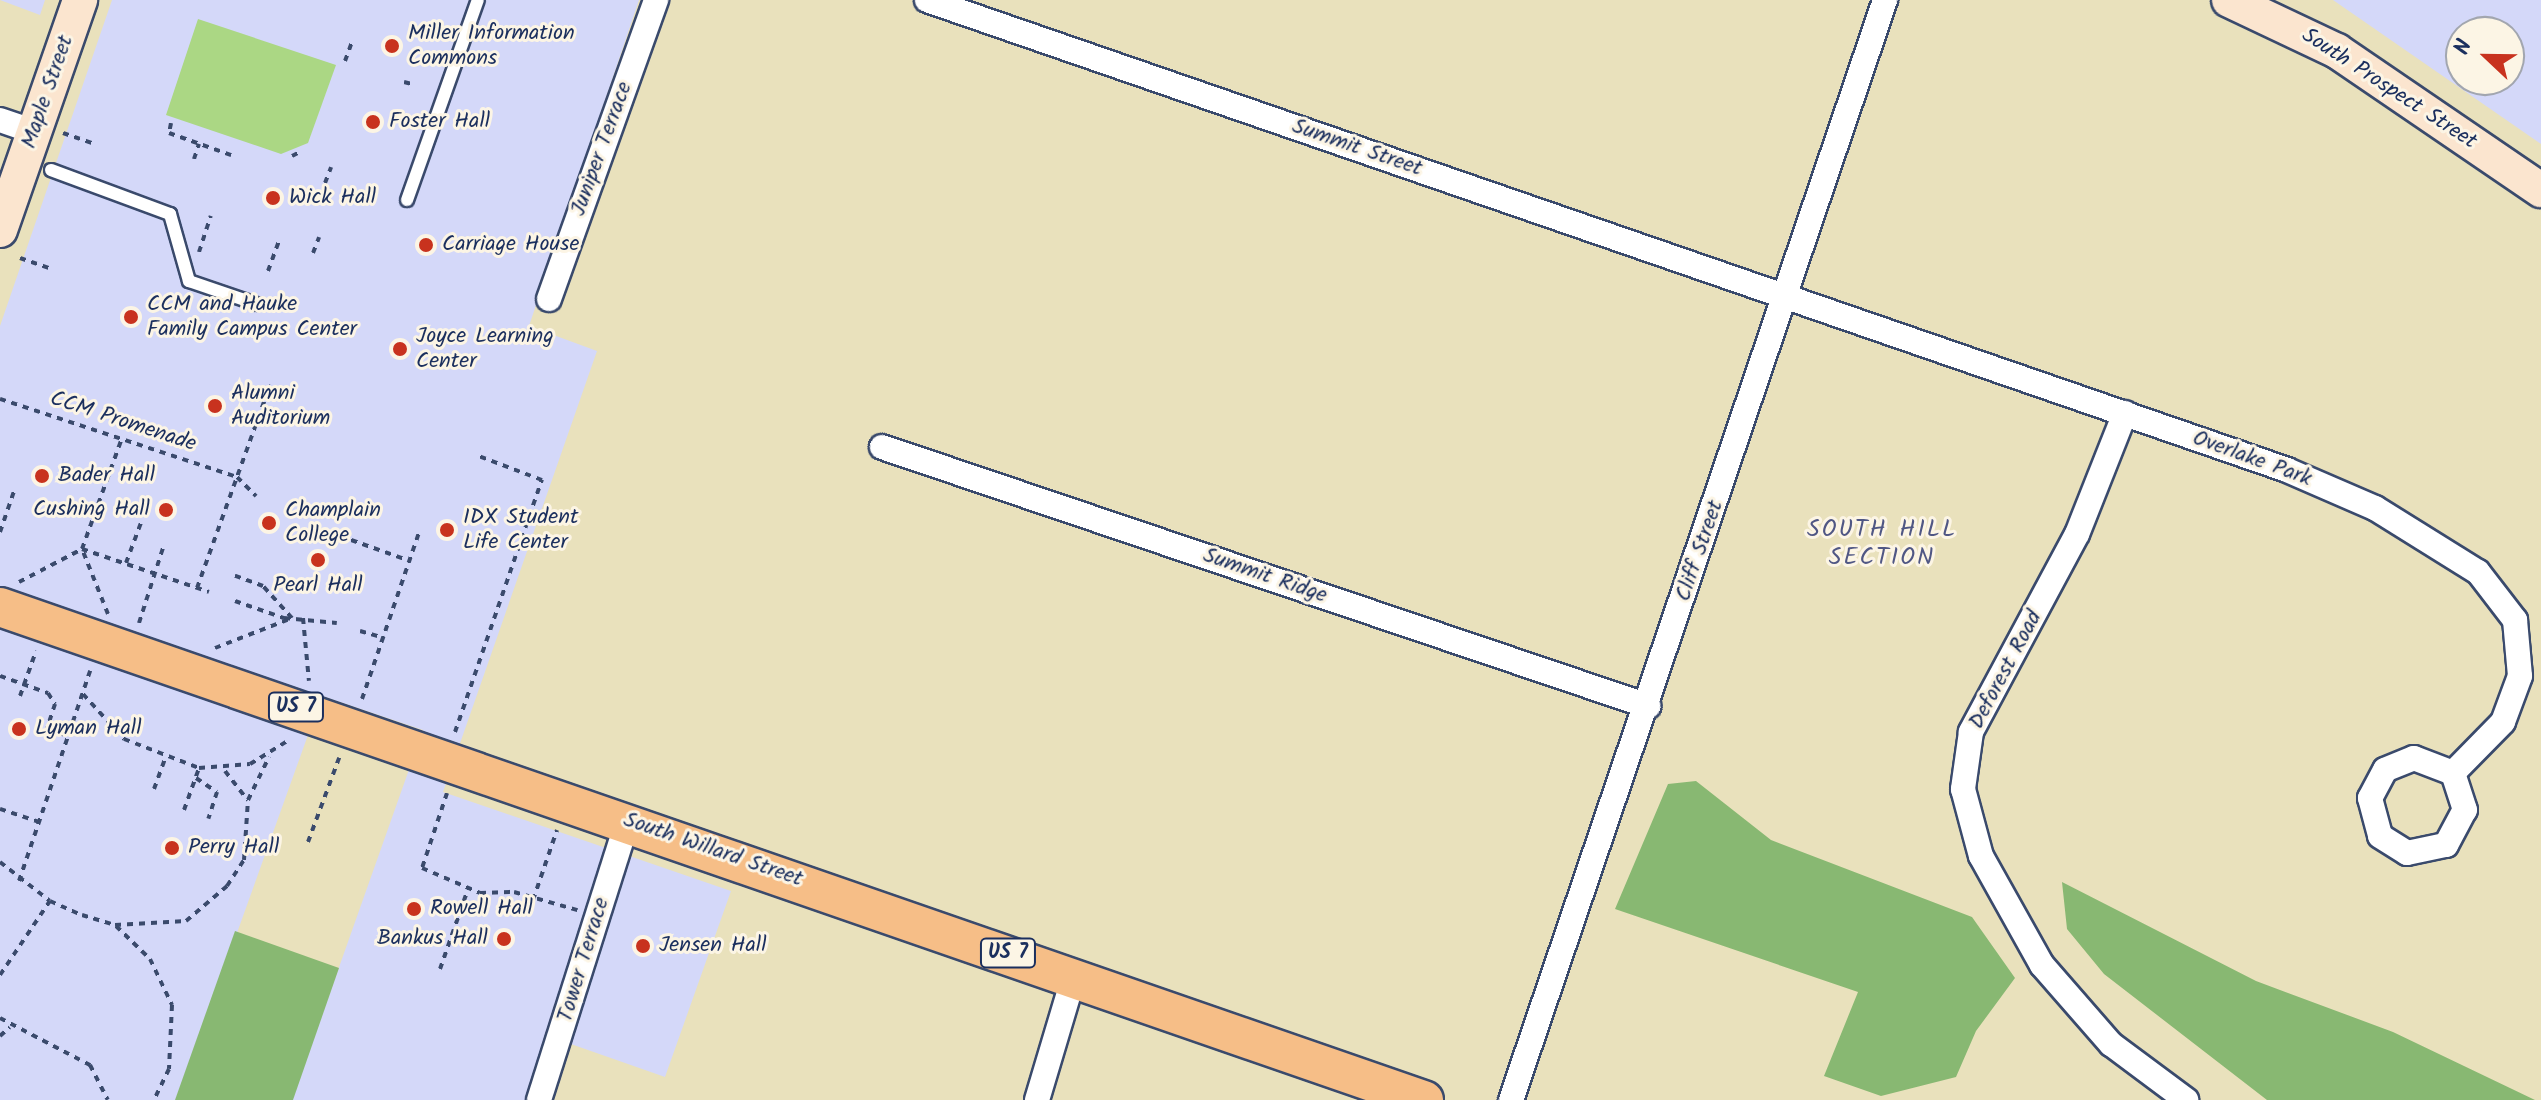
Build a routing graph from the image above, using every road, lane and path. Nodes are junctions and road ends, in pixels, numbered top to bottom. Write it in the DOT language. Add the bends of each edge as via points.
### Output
graph roads {
  1 [pos="80,0"];
  2 [pos="478,0"];
  3 [pos="656,0"];
  4 [pos="927,0"];
  5 [pos="1885,0"];
  6 [pos="2229,0"];
  7 [pos="353,39"];
  8 [pos="345,61"];
  9 [pos="404,82"];
  10 [pos="412,84"];
  11 [pos="0,120"];
  12 [pos="171,123"];
  13 [pos="49,132"];
  14 [pos="95,144"];
  15 [pos="199,144"];
  16 [pos="302,151"];
  17 [pos="231,155"];
  18 [pos="292,156"];
  19 [pos="194,159"];
  20 [pos="331,167"];
  21 [pos="51,170"];
  22 [pos="325,183"];
  23 [pos="2539,185"];
  24 [pos="407,200"];
  25 [pos="211,216"];
  26 [pos="0,230"];
  27 [pos="319,237"];
  28 [pos="279,240"];
  29 [pos="313,253"];
  30 [pos="20,258"];
  31 [pos="195,263"];
  32 [pos="52,269"];
  33 [pos="268,271"];
  34 [pos="1786,297"];
  35 [pos="549,299"];
  36 [pos="256,304"];
  37 [pos="270,385"];
  38 [pos="0,399"];
  39 [pos="2125,413"];
  40 [pos="122,438"];
  41 [pos="882,447"];
  42 [pos="476,455"];
  43 [pos="237,477"];
  44 [pos="14,491"];
  45 [pos="256,496"];
  46 [pos="142,520"];
  47 [pos="420,530"];
  48 [pos="0,532"];
  49 [pos="340,536"];
  50 [pos="163,548"];
  51 [pos="82,549"];
  52 [pos="410,561"];
  53 [pos="126,563"];
  54 [pos="155,573"];
  55 [pos="235,576"];
  56 [pos="197,588"];
  57 [pos="209,592"];
  58 [pos="9,595"];
  59 [pos="235,601"];
  60 [pos="109,613"];
  61 [pos="292,618"];
  62 [pos="303,618"];
  63 [pos="139,623"];
  64 [pos="337,623"];
  65 [pos="360,631"];
  66 [pos="384,638"];
  67 [pos="213,649"];
  68 [pos="36,651"];
  69 [pos="93,662"];
  70 [pos="0,676"];
  71 [pos="309,681"];
  72 [pos="24,684"];
  73 [pos="83,694"];
  74 [pos="20,696"];
  75 [pos="362,699"];
  76 [pos="1648,706"];
  77 [pos="455,732"];
  78 [pos="69,736"];
  79 [pos="291,738"];
  80 [pos="340,754"];
  81 [pos="269,757"];
  82 [pos="165,759"];
  83 [pos="199,768"];
  84 [pos="224,770"];
  85 [pos="2453,773"];
  86 [pos="196,778"];
  87 [pos="154,789"];
  88 [pos="448,791"];
  89 [pos="248,800"];
  90 [pos="0,809"];
  91 [pos="184,810"];
  92 [pos="208,819"];
  93 [pos="628,820"];
  94 [pos="40,822"];
  95 [pos="558,829"];
  96 [pos="308,842"];
  97 [pos="0,862"];
  98 [pos="19,881"];
  99 [pos="468,889"];
  100 [pos="533,900"];
  101 [pos="50,901"];
  102 [pos="584,913"];
  103 [pos="115,925"];
  104 [pos="440,969"];
  105 [pos="0,975"];
  106 [pos="1074,976"];
  107 [pos="0,1018"];
  108 [pos="10,1027"];
  109 [pos="0,1036"];
  110 [pos="108,1100"];
  111 [pos="154,1100"];
  112 [pos="539,1100"];
  113 [pos="1037,1100"];
  114 [pos="1424,1100"];
  115 [pos="1511,1100"];
  116 [pos="2186,1100"];
  1 -- 13 [label="street, Maple Street"];
  2 -- 24 [label="lane"];
  3 -- 35 [label="street, Juniper Terrace"];
  4 -- 34 [label="street, Summit Street"];
  5 -- 34 [label="street, Cliff Street"];
  6 -- 23 [label="street, South Prospect Street" via="2337,51"];
  7 -- 8 [label="path"];
  9 -- 10 [label="path"];
  11 -- 13 [label="street"];
  12 -- 15 [label="path" via="169,133"];
  13 -- 14 [label="path"];
  13 -- 26 [label="street, Maple Street"];
  15 -- 17 [label="path"];
  15 -- 19 [label="path"];
  16 -- 18 [label="path"];
  20 -- 22 [label="path"];
  21 -- 36 [label="lane" via="170,214 189,281"];
  25 -- 31 [label="path"];
  27 -- 29 [label="path"];
  28 -- 33 [label="path"];
  30 -- 32 [label="path"];
  34 -- 39 [label="street, Overlake Park"];
  34 -- 76 [label="street, Cliff Street"];
  37 -- 43 [label="path"];
  38 -- 40 [label="path, CCM Promenade"];
  39 -- 85 [label="street, Overlake Park" via="2342,492 2427,538 2494,589 2515,620 2520,676 2503,722"];
  39 -- 116 [label="street, Deforest Road" via="2077,534 1971,732 1963,789 1981,856 2042,965 2111,1044"];
  40 -- 43 [label="path, CCM Promenade"];
  40 -- 51 [label="path"];
  41 -- 76 [label="street, Summit Ridge"];
  42 -- 77 [label="path" via="542,480"];
  43 -- 45 [label="path"];
  43 -- 56 [label="path"];
  44 -- 48 [label="path"];
  46 -- 53 [label="path"];
  47 -- 52 [label="path"];
  49 -- 52 [label="path"];
  50 -- 54 [label="path"];
  51 -- 53 [label="path"];
  51 -- 58 [label="path"];
  51 -- 60 [label="path"];
  52 -- 66 [label="path"];
  53 -- 54 [label="path"];
  54 -- 56 [label="path"];
  54 -- 63 [label="path"];
  55 -- 61 [label="path" via="263,586"];
  56 -- 57 [label="path"];
  58 -- 93 [label="main road, South Willard Street / US 7"];
  59 -- 61 [label="path"];
  61 -- 62 [label="path"];
  61 -- 67 [label="path"];
  62 -- 64 [label="path"];
  62 -- 71 [label="path"];
  65 -- 66 [label="path"];
  66 -- 75 [label="path"];
  68 -- 72 [label="path"];
  69 -- 73 [label="path"];
  70 -- 72 [label="path"];
  72 -- 74 [label="path"];
  72 -- 78 [label="path" via="53,697 47,729"];
  73 -- 78 [label="path"];
  73 -- 82 [label="path" via="111,730"];
  76 -- 115 [label="street, Cliff Street"];
  78 -- 94 [label="path"];
  79 -- 81 [label="path"];
  80 -- 96 [label="path"];
  81 -- 84 [label="path"];
  81 -- 89 [label="path"];
  82 -- 83 [label="path"];
  82 -- 87 [label="path"];
  83 -- 84 [label="path"];
  83 -- 86 [label="path"];
  84 -- 89 [label="path"];
  85 -- 85 [label="street" via="2425,758 2385,770 2370,798 2380,836 2407,853 2446,845 2465,810"];
  86 -- 91 [label="path"];
  86 -- 92 [label="path" via="217,792"];
  88 -- 99 [label="path" via="422,868"];
  89 -- 103 [label="path" via="244,860 200,912 175,924"];
  90 -- 94 [label="path"];
  93 -- 106 [label="main road, South Willard Street / US 7"];
  93 -- 112 [label="street, Tower Terrace"];
  94 -- 98 [label="path"];
  95 -- 100 [label="path"];
  97 -- 98 [label="path"];
  98 -- 101 [label="path"];
  99 -- 100 [label="path"];
  99 -- 104 [label="path"];
  100 -- 102 [label="path"];
  101 -- 103 [label="path"];
  101 -- 105 [label="path"];
  103 -- 111 [label="path" via="150,959 172,1005 169,1069"];
  106 -- 113 [label="street"];
  106 -- 114 [label="main road, South Willard Street / US 7"];
  107 -- 108 [label="path"];
  108 -- 109 [label="path"];
  108 -- 110 [label="path" via="90,1065"];
}
